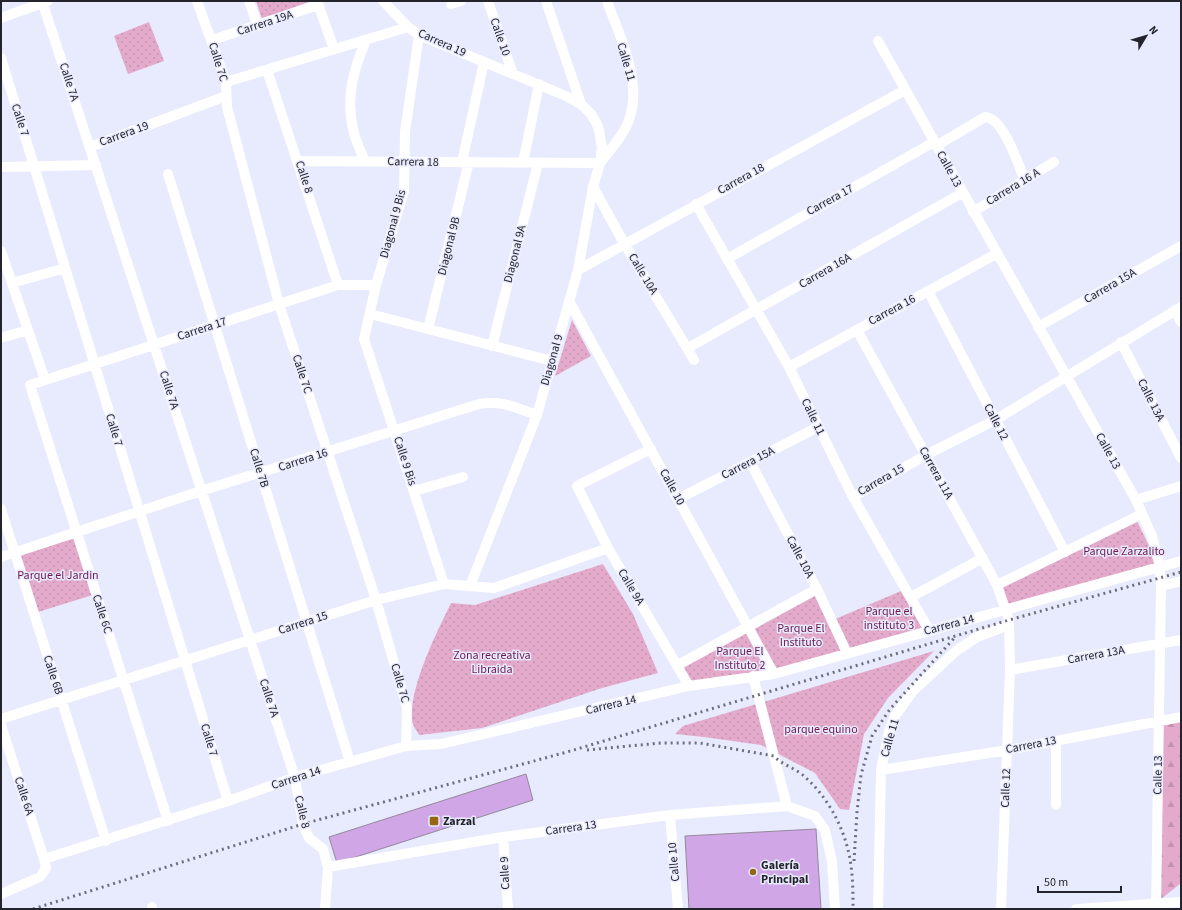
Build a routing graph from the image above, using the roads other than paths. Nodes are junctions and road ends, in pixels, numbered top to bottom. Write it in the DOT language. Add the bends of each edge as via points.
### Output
graph roads {
  1 [pos="198,1"];
  2 [pos="249,1"];
  3 [pos="383,1"];
  4 [pos="461,1"];
  5 [pos="488,1"];
  6 [pos="546,1"];
  7 [pos="607,1"];
  8 [pos="45,2"];
  9 [pos="318,3"];
  10 [pos="451,4"];
  11 [pos="1,18"];
  12 [pos="258,26"];
  13 [pos="408,27"];
  14 [pos="420,36"];
  15 [pos="212,40"];
  16 [pos="366,40"];
  17 [pos="878,41"];
  18 [pos="334,50"];
  19 [pos="1,58"];
  20 [pos="484,62"];
  21 [pos="267,70"];
  22 [pos="513,74"];
  23 [pos="226,82"];
  24 [pos="539,84"];
  25 [pos="905,90"];
  26 [pos="226,96"];
  27 [pos="581,104"];
  28 [pos="598,126"];
  29 [pos="935,144"];
  30 [pos="90,147"];
  31 [pos="298,161"];
  32 [pos="365,161"];
  33 [pos="404,162"];
  34 [pos="465,162"];
  35 [pos="1054,162"];
  36 [pos="523,163"];
  37 [pos="538,163"];
  38 [pos="600,163"];
  39 [pos="96,165"];
  40 [pos="35,166"];
  41 [pos="1,168"];
  42 [pos="168,174"];
  43 [pos="1025,180"];
  44 [pos="593,186"];
  45 [pos="962,193"];
  46 [pos="696,204"];
  47 [pos="973,212"];
  48 [pos="624,243"];
  49 [pos="1181,246"];
  50 [pos="1,251"];
  51 [pos="996,254"];
  52 [pos="727,258"];
  53 [pos="65,268"];
  54 [pos="578,270"];
  55 [pos="12,283"];
  56 [pos="338,285"];
  57 [pos="376,285"];
  58 [pos="928,291"];
  59 [pos="569,301"];
  60 [pos="279,304"];
  61 [pos="1178,309"];
  62 [pos="756,310"];
  63 [pos="370,314"];
  64 [pos="1181,322"];
  65 [pos="214,325"];
  66 [pos="1038,327"];
  67 [pos="428,329"];
  68 [pos="28,330"];
  69 [pos="857,330"];
  70 [pos="1,338"];
  71 [pos="364,339"];
  72 [pos="1121,342"];
  73 [pos="154,345"];
  74 [pos="492,346"];
  75 [pos="688,348"];
  76 [pos="694,360"];
  77 [pos="552,362"];
  78 [pos="94,364"];
  79 [pos="789,367"];
  80 [pos="1066,376"];
  81 [pos="45,380"];
  82 [pos="30,385"];
  83 [pos="537,416"];
  84 [pos="995,420"];
  85 [pos="818,427"];
  86 [pos="395,430"];
  87 [pos="651,449"];
  88 [pos="328,452"];
  89 [pos="926,455"];
  90 [pos="1181,458"];
  91 [pos="750,462"];
  92 [pos="260,473"];
  93 [pos="463,477"];
  94 [pos="1181,486"];
  95 [pos="414,490"];
  96 [pos="201,491"];
  97 [pos="853,497"];
  98 [pos="678,499"];
  99 [pos="1136,500"];
  100 [pos="1,509"];
  101 [pos="139,511"];
  102 [pos="1142,514"];
  103 [pos="77,533"];
  104 [pos="608,548"];
  105 [pos="15,552"];
  106 [pos="1065,552"];
  107 [pos="1,557"];
  108 [pos="983,558"];
  109 [pos="1181,561"];
  110 [pos="1160,567"];
  111 [pos="1181,581"];
  112 [pos="444,584"];
  113 [pos="997,585"];
  114 [pos="470,586"];
  115 [pos="1161,586"];
  116 [pos="817,589"];
  117 [pos="911,597"];
  118 [pos="376,600"];
  119 [pos="1007,609"];
  120 [pos="307,622"];
  121 [pos="1009,622"];
  122 [pos="749,627"];
  123 [pos="929,630"];
  124 [pos="1181,640"];
  125 [pos="250,641"];
  126 [pos="1159,644"];
  127 [pos="847,653"];
  128 [pos="185,661"];
  129 [pos="678,665"];
  130 [pos="1010,670"];
  131 [pos="774,674"];
  132 [pos="753,676"];
  133 [pos="124,681"];
  134 [pos="689,686"];
  135 [pos="61,699"];
  136 [pos="1181,717"];
  137 [pos="1,720"];
  138 [pos="1159,720"];
  139 [pos="1,725"];
  140 [pos="1056,741"];
  141 [pos="406,746"];
  142 [pos="1008,750"];
  143 [pos="350,762"];
  144 [pos="881,770"];
  145 [pos="295,778"];
  146 [pos="228,801"];
  147 [pos="787,806"];
  148 [pos="1056,806"];
  149 [pos="670,815"];
  150 [pos="168,820"];
  151 [pos="503,837"];
  152 [pos="106,840"];
  153 [pos="45,864"];
  154 [pos="328,867"];
  155 [pos="1,894"];
  156 [pos="1181,902"];
  157 [pos="1156,906"];
  158 [pos="325,909"];
  159 [pos="508,909"];
  160 [pos="678,909"];
  161 [pos="835,909"];
  162 [pos="878,909"];
  163 [pos="1001,909"];
  164 [pos="1076,909"];
  1 -- 15 [label="street, Calle 7C"];
  2 -- 12 [label="street"];
  3 -- 13 [label="street"];
  4 -- 10 [label="street"];
  5 -- 22 [label="street, Calle 10"];
  6 -- 27 [label="street"];
  7 -- 38 [label="street, Calle 11" via="631,73 634,93 629,121"];
  8 -- 11 [label="street"];
  8 -- 30 [label="street, Calle 7A"];
  9 -- 12 [label="street, Carrera 19A"];
  9 -- 18 [label="street"];
  12 -- 15 [label="street, Carrera 19A"];
  13 -- 14 [label="street, Carrera 19"];
  13 -- 16 [label="street, Carrera 19"];
  14 -- 20 [label="street, Carrera 19"];
  14 -- 33 [label="street, Diagonal 9 Bis" via="405,132"];
  15 -- 23 [label="street, Calle 7C"];
  16 -- 18 [label="street, Carrera 19"];
  16 -- 32 [label="street" via="354,69 350,101 354,133"];
  17 -- 25 [label="street, Calle 13"];
  18 -- 21 [label="street, Carrera 19"];
  19 -- 40 [label="street, Calle 7"];
  20 -- 22 [label="street, Carrera 19"];
  20 -- 34 [label="street, Diagonal 9B"];
  21 -- 23 [label="street, Carrera 19"];
  21 -- 31 [label="street, Calle 8"];
  22 -- 24 [label="street, Carrera 19"];
  23 -- 26 [label="street, Calle 7C"];
  24 -- 27 [label="street, Carrera 19"];
  24 -- 36 [label="street"];
  25 -- 29 [label="street, Calle 13"];
  25 -- 46 [label="street, Carrera 18"];
  26 -- 30 [label="street, Carrera 19"];
  26 -- 60 [label="street, Calle 7C"];
  27 -- 28 [label="street, Carrera 19"];
  28 -- 38 [label="street, Diagonal 9" via="602,147"];
  29 -- 43 [label="street, Carrera 17" via="985,117 991,117 1009,142"];
  29 -- 45 [label="street, Calle 13"];
  29 -- 52 [label="street, Carrera 17"];
  30 -- 39 [label="street, Calle 7A"];
  31 -- 32 [label="street, Carrera 18"];
  31 -- 56 [label="street, Calle 8"];
  32 -- 33 [label="street, Carrera 18"];
  33 -- 34 [label="street, Carrera 18"];
  33 -- 57 [label="street, Diagonal 9 Bis" via="404,191"];
  34 -- 36 [label="street, Carrera 18"];
  34 -- 67 [label="street, Diagonal 9B"];
  35 -- 43 [label="street, Carrera 16 A"];
  36 -- 37 [label="street, Carrera 18"];
  37 -- 38 [label="street, Carrera 18"];
  37 -- 74 [label="street, Diagonal 9A"];
  38 -- 44 [label="street, Diagonal 9"];
  39 -- 40 [label="street, Carrera 19"];
  39 -- 73 [label="street, Calle 7A"];
  40 -- 41 [label="street, Carrera 19"];
  40 -- 53 [label="street, Calle 7"];
  42 -- 65 [label="street, Calle 7B"];
  43 -- 47 [label="street, Carrera 16 A"];
  44 -- 48 [label="street, Calle 10A"];
  44 -- 54 [label="street, Diagonal 9"];
  45 -- 47 [label="street, Calle 13"];
  45 -- 62 [label="street, Carrera 16A"];
  46 -- 48 [label="street, Carrera 18"];
  46 -- 52 [label="street, Calle 11"];
  47 -- 51 [label="street, Calle 13"];
  48 -- 54 [label="street, Carrera 18"];
  48 -- 75 [label="street, Calle 10A"];
  49 -- 66 [label="street, Carrera 15A"];
  50 -- 55 [label="street"];
  51 -- 58 [label="street, Carrera 16"];
  51 -- 66 [label="street, Calle 13"];
  52 -- 62 [label="street, Calle 11"];
  53 -- 55 [label="street"];
  53 -- 78 [label="street, Calle 7"];
  54 -- 59 [label="street, Diagonal 9"];
  55 -- 68 [label="street"];
  56 -- 57 [label="street, Carrera 17"];
  56 -- 60 [label="street, Carrera 17"];
  57 -- 63 [label="street, Diagonal 9 Bis"];
  58 -- 69 [label="street, Carrera 16"];
  58 -- 84 [label="street, Calle 12"];
  59 -- 77 [label="street, Diagonal 9"];
  59 -- 87 [label="street, Calle 10"];
  60 -- 65 [label="street, Carrera 17"];
  60 -- 88 [label="street, Calle 7C"];
  61 -- 64 [label="street"];
  61 -- 72 [label="street"];
  62 -- 75 [label="street, Carrera 16A"];
  62 -- 79 [label="street, Calle 11"];
  63 -- 67 [label="street"];
  63 -- 71 [label="street, Diagonal 9 Bis"];
  65 -- 73 [label="street, Carrera 17"];
  65 -- 92 [label="street, Calle 7B"];
  66 -- 80 [label="street, Calle 13"];
  67 -- 74 [label="street"];
  68 -- 70 [label="street"];
  68 -- 81 [label="street"];
  69 -- 79 [label="street, Carrera 16"];
  69 -- 89 [label="street, Carrera 11A"];
  71 -- 86 [label="street, Calle 9 Bis"];
  72 -- 80 [label="street"];
  72 -- 90 [label="street, Calle 13A"];
  73 -- 78 [label="street, Carrera 17"];
  73 -- 96 [label="street, Calle 7A"];
  74 -- 77 [label="street"];
  75 -- 76 [label="street, Calle 10A"];
  77 -- 83 [label="street, Diagonal 9"];
  78 -- 81 [label="street, Carrera 17"];
  78 -- 101 [label="street, Calle 7"];
  79 -- 85 [label="street, Calle 11"];
  80 -- 84 [label="street, Carrera 15"];
  80 -- 99 [label="street, Calle 13"];
  81 -- 82 [label="street, Carrera 17"];
  82 -- 103 [label="street, Calle 6C"];
  83 -- 86 [label="street, Carrera 16" via="506,404 493,402"];
  83 -- 114 [label="street, Diagonal 9"];
  84 -- 89 [label="street, Carrera 15"];
  84 -- 106 [label="street, Calle 12"];
  85 -- 91 [label="street, Carrera 15A"];
  85 -- 97 [label="street, Calle 11"];
  86 -- 88 [label="street, Carrera 16"];
  86 -- 95 [label="street, Calle 9 Bis"];
  87 -- 98 [label="street, Calle 10"];
  87 -- 104 [label="street, Calle 9A" via="577,486"];
  88 -- 92 [label="street, Carrera 16"];
  88 -- 118 [label="street, Calle 7C"];
  89 -- 97 [label="street, Carrera 15"];
  89 -- 108 [label="street, Carrera 11A"];
  91 -- 98 [label="street, Carrera 15A"];
  91 -- 116 [label="street, Calle 10A"];
  92 -- 96 [label="street, Carrera 16"];
  92 -- 120 [label="street, Calle 7B"];
  93 -- 95 [label="street"];
  94 -- 99 [label="street"];
  95 -- 112 [label="street, Calle 9 Bis"];
  96 -- 101 [label="street, Carrera 16"];
  96 -- 125 [label="street, Calle 7A"];
  97 -- 117 [label="street, Calle 11"];
  98 -- 122 [label="street, Calle 10"];
  99 -- 102 [label="street, Calle 13"];
  100 -- 105 [label="street, Calle 6B"];
  101 -- 103 [label="street, Carrera 16"];
  101 -- 128 [label="street, Calle 7"];
  102 -- 106 [label="street"];
  102 -- 110 [label="street, Calle 13" via="1152,536"];
  103 -- 105 [label="street, Carrera 16"];
  103 -- 133 [label="street, Calle 6C"];
  104 -- 114 [label="street, Carrera 15" via="494,588"];
  104 -- 129 [label="street, Calle 9A"];
  105 -- 107 [label="street, Carrera 16"];
  105 -- 135 [label="street, Calle 6B"];
  106 -- 113 [label="street"];
  108 -- 113 [label="street, Carrera 11A"];
  108 -- 117 [label="street"];
  109 -- 110 [label="street, Carrera 14"];
  110 -- 115 [label="street, Calle 13"];
  110 -- 119 [label="street, Carrera 14"];
  111 -- 115 [label="street"];
  112 -- 114 [label="street, Carrera 15"];
  112 -- 118 [label="street, Carrera 15"];
  113 -- 119 [label="street, Carrera 11A"];
  115 -- 126 [label="street, Calle 13"];
  116 -- 122 [label="street"];
  116 -- 127 [label="street, Calle 10A"];
  117 -- 123 [label="street, Calle 11"];
  118 -- 120 [label="street, Carrera 15"];
  118 -- 141 [label="street, Calle 7C" via="407,708"];
  119 -- 121 [label="street, Carrera 11A"];
  119 -- 123 [label="street, Carrera 14"];
  120 -- 125 [label="street, Carrera 15"];
  120 -- 143 [label="street, Calle 7B"];
  121 -- 130 [label="street, Calle 12"];
  121 -- 144 [label="street, Calle 11" via="965,644 913,691 895,716"];
  122 -- 129 [label="street"];
  122 -- 131 [label="street, Calle 10"];
  123 -- 127 [label="street, Carrera 14"];
  124 -- 126 [label="street, Carrera 13A"];
  125 -- 128 [label="street, Carrera 15"];
  125 -- 145 [label="street, Calle 7A"];
  126 -- 130 [label="street, Carrera 13A"];
  126 -- 138 [label="street, Calle 13"];
  127 -- 131 [label="street, Carrera 14"];
  128 -- 133 [label="street, Carrera 15"];
  128 -- 146 [label="street, Calle 7"];
  129 -- 134 [label="street, Calle 9A"];
  130 -- 142 [label="street, Calle 12"];
  131 -- 132 [label="street, Carrera 14"];
  132 -- 134 [label="street, Carrera 14"];
  132 -- 147 [label="street"];
  133 -- 135 [label="street, Carrera 15"];
  133 -- 150 [label="street, Calle 6C"];
  134 -- 141 [label="street, Carrera 14" via="441,744"];
  135 -- 137 [label="street, Carrera 15"];
  135 -- 152 [label="street, Calle 6B"];
  136 -- 138 [label="street, Carrera 13"];
  138 -- 140 [label="street, Carrera 13"];
  138 -- 157 [label="street, Calle 13"];
  139 -- 153 [label="street, Calle 6A"];
  140 -- 142 [label="street, Carrera 13"];
  140 -- 148 [label="street"];
  141 -- 143 [label="street, Carrera 14"];
  142 -- 144 [label="street, Carrera 13"];
  142 -- 163 [label="street, Calle 12"];
  143 -- 145 [label="street, Carrera 14"];
  144 -- 162 [label="street, Calle 11"];
  145 -- 146 [label="street, Carrera 14"];
  145 -- 154 [label="street, Calle 8" via="302,824 308,838 324,849"];
  146 -- 150 [label="street, Carrera 14"];
  147 -- 149 [label="street, Carrera 13"];
  147 -- 161 [label="street, Carrera 13" via="815,816 824,830 832,862"];
  149 -- 151 [label="street, Carrera 13"];
  149 -- 160 [label="street, Calle 10"];
  150 -- 152 [label="street, Carrera 14"];
  151 -- 154 [label="street, Carrera 13"];
  151 -- 159 [label="street, Calle 9"];
  152 -- 153 [label="street, Carrera 14"];
  153 -- 155 [label="street, Carrera 14" via="40,877"];
  154 -- 158 [label="street, Calle 8"];
  156 -- 157 [label="street"];
  157 -- 164 [label="street"];
}
